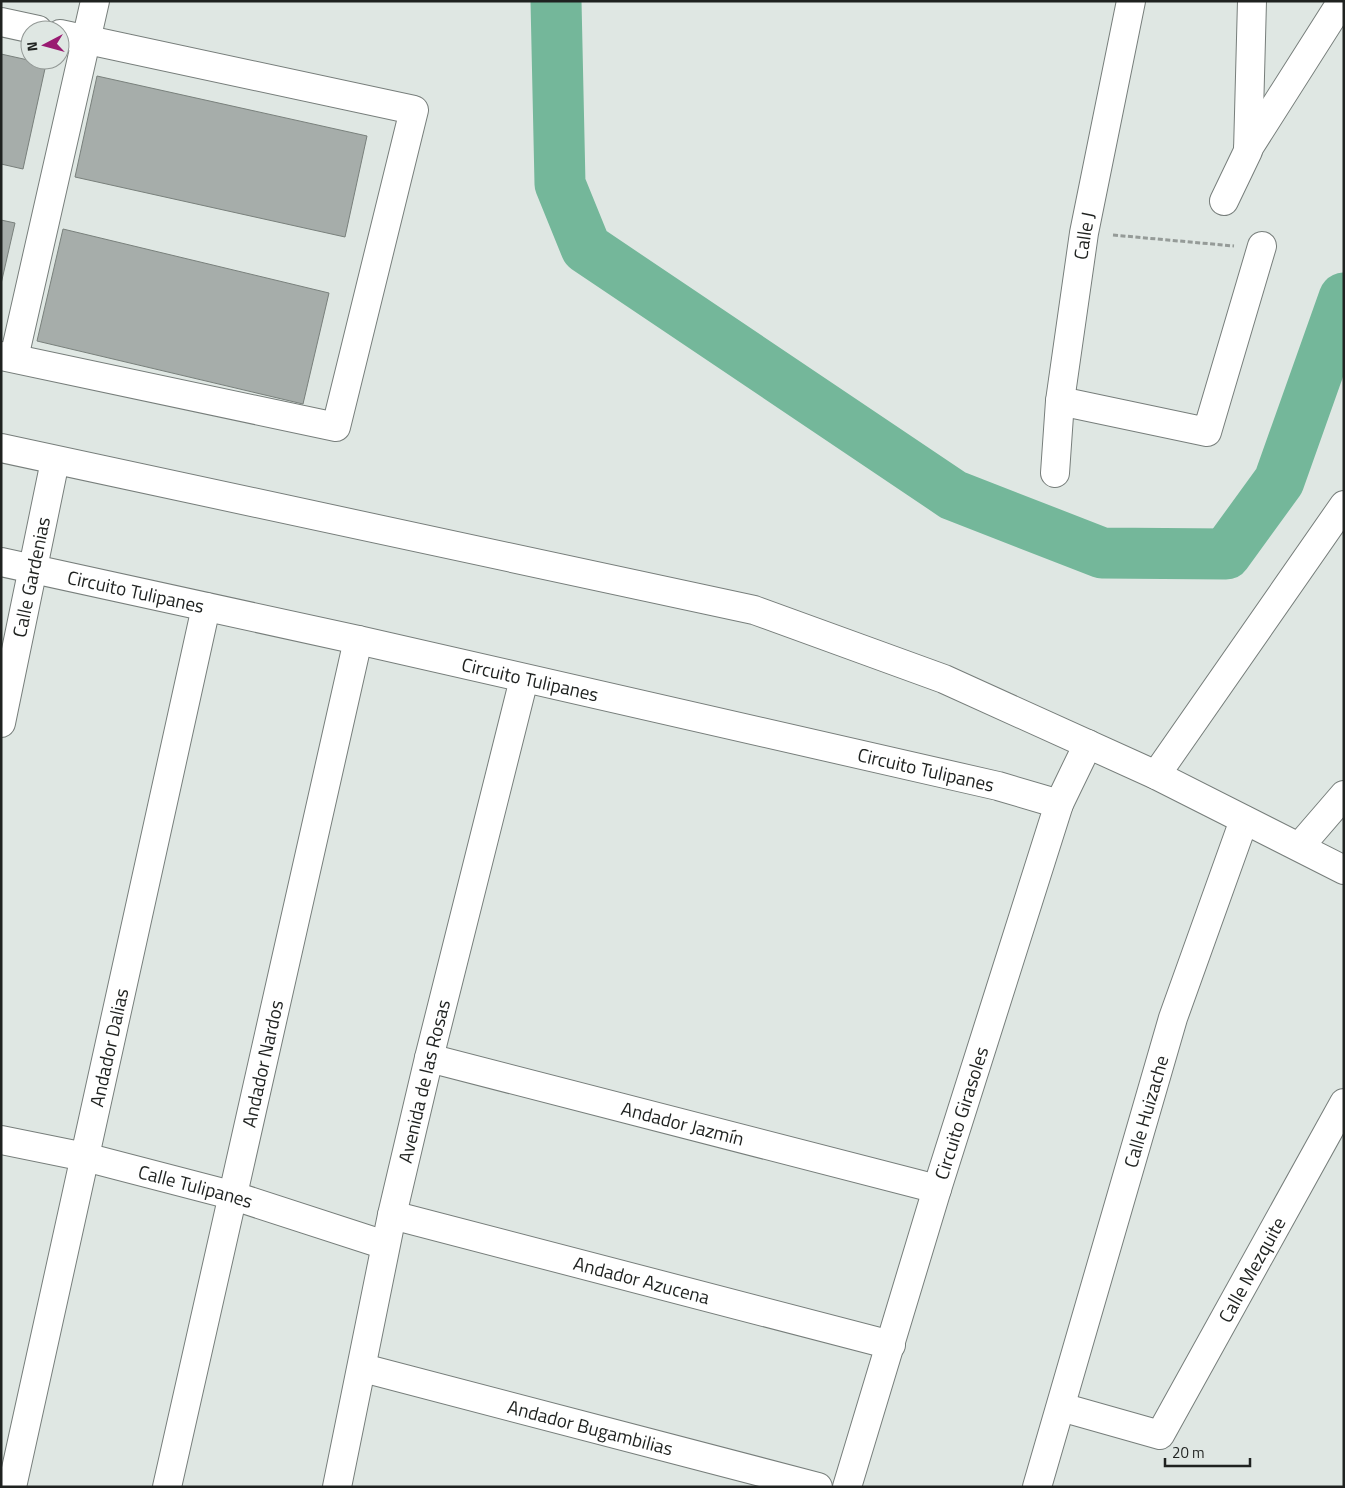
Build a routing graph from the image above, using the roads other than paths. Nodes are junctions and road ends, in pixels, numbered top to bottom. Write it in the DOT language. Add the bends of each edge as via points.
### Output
graph roads {
  1 [pos="95,1"];
  2 [pos="1131,1"];
  3 [pos="1252,1"];
  4 [pos="1342,1"];
  5 [pos="1,22"];
  6 [pos="20,26"];
  7 [pos="70,36"];
  8 [pos="87,40"];
  9 [pos="1248,151"];
  10 [pos="1224,201"];
  11 [pos="1262,246"];
  12 [pos="8,357"];
  13 [pos="1060,401"];
  14 [pos="1,448"];
  15 [pos="55,461"];
  16 [pos="1055,474"];
  17 [pos="1344,505"];
  18 [pos="1,562"];
  19 [pos="34,569"];
  20 [pos="206,607"];
  21 [pos="358,640"];
  22 [pos="524,679"];
  23 [pos="1,723"];
  24 [pos="1088,744"];
  25 [pos="1156,775"];
  26 [pos="1344,795"];
  27 [pos="1059,804"];
  28 [pos="1244,820"];
  29 [pos="1300,846"];
  30 [pos="1344,870"];
  31 [pos="429,1058"];
  32 [pos="1344,1103"];
  33 [pos="1,1140"];
  34 [pos="85,1157"];
  35 [pos="937,1189"];
  36 [pos="231,1195"];
  37 [pos="392,1215"];
  38 [pos="385,1245"];
  39 [pos="891,1345"];
  40 [pos="363,1368"];
  41 [pos="1061,1407"];
  42 [pos="12,1487"];
  43 [pos="167,1487"];
  44 [pos="337,1487"];
  45 [pos="818,1487"];
  46 [pos="847,1487"];
  47 [pos="1037,1487"];
  1 -- 8 [label="street"];
  2 -- 13 [label="street, Calle J" via="1084,233"];
  3 -- 9 [label="street"];
  4 -- 9 [label="street"];
  5 -- 6 [label="street"];
  7 -- 8 [label="street"];
  8 -- 12 [label="street"];
  8 -- 12 [label="street" via="414,110 336,427"];
  9 -- 10 [label="street"];
  11 -- 13 [label="street" via="1207,432"];
  13 -- 16 [label="street, Calle J"];
  14 -- 15 [label="street"];
  15 -- 19 [label="street, Calle Gardenias"];
  15 -- 24 [label="street" via="754,610 944,679"];
  17 -- 25 [label="street"];
  18 -- 19 [label="street, Circuito Tulipanes"];
  19 -- 20 [label="street, Circuito Tulipanes"];
  19 -- 23 [label="street, Calle Gardenias"];
  20 -- 21 [label="street, Circuito Tulipanes"];
  20 -- 34 [label="street, Andador Dalias"];
  21 -- 22 [label="street, Circuito Tulipanes"];
  21 -- 36 [label="street, Andador Nardos"];
  22 -- 27 [label="street, Circuito Tulipanes" via="988,784"];
  22 -- 31 [label="street, Avenida de las Rosas"];
  24 -- 25 [label="street"];
  24 -- 27 [label="street, Circuito Girasoles"];
  25 -- 28 [label="street"];
  26 -- 29 [label="street"];
  27 -- 35 [label="street, Circuito Girasoles"];
  28 -- 29 [label="street"];
  28 -- 41 [label="street, Calle Huizache" via="1173,1018"];
  29 -- 30 [label="street"];
  31 -- 35 [label="street, Andador Jazmín"];
  31 -- 37 [label="street, Avenida de las Rosas"];
  32 -- 41 [label="street, Calle Mezquite" via="1160,1435"];
  33 -- 34 [label="street, Calle Tulipanes"];
  34 -- 36 [label="street, Calle Tulipanes"];
  34 -- 42 [label="street, Andador Dalias"];
  35 -- 39 [label="street, Circuito Girasoles"];
  36 -- 38 [label="street, Calle Tulipanes"];
  36 -- 43 [label="street, Andador Nardos"];
  37 -- 38 [label="street, Avenida de las Rosas"];
  37 -- 39 [label="street, Andador Azucena"];
  38 -- 40 [label="street, Avenida de las Rosas"];
  39 -- 46 [label="street, Circuito Girasoles"];
  40 -- 44 [label="street, Avenida de las Rosas"];
  40 -- 45 [label="street, Andador Bugambilias"];
  41 -- 47 [label="street, Calle Huizache"];
}
